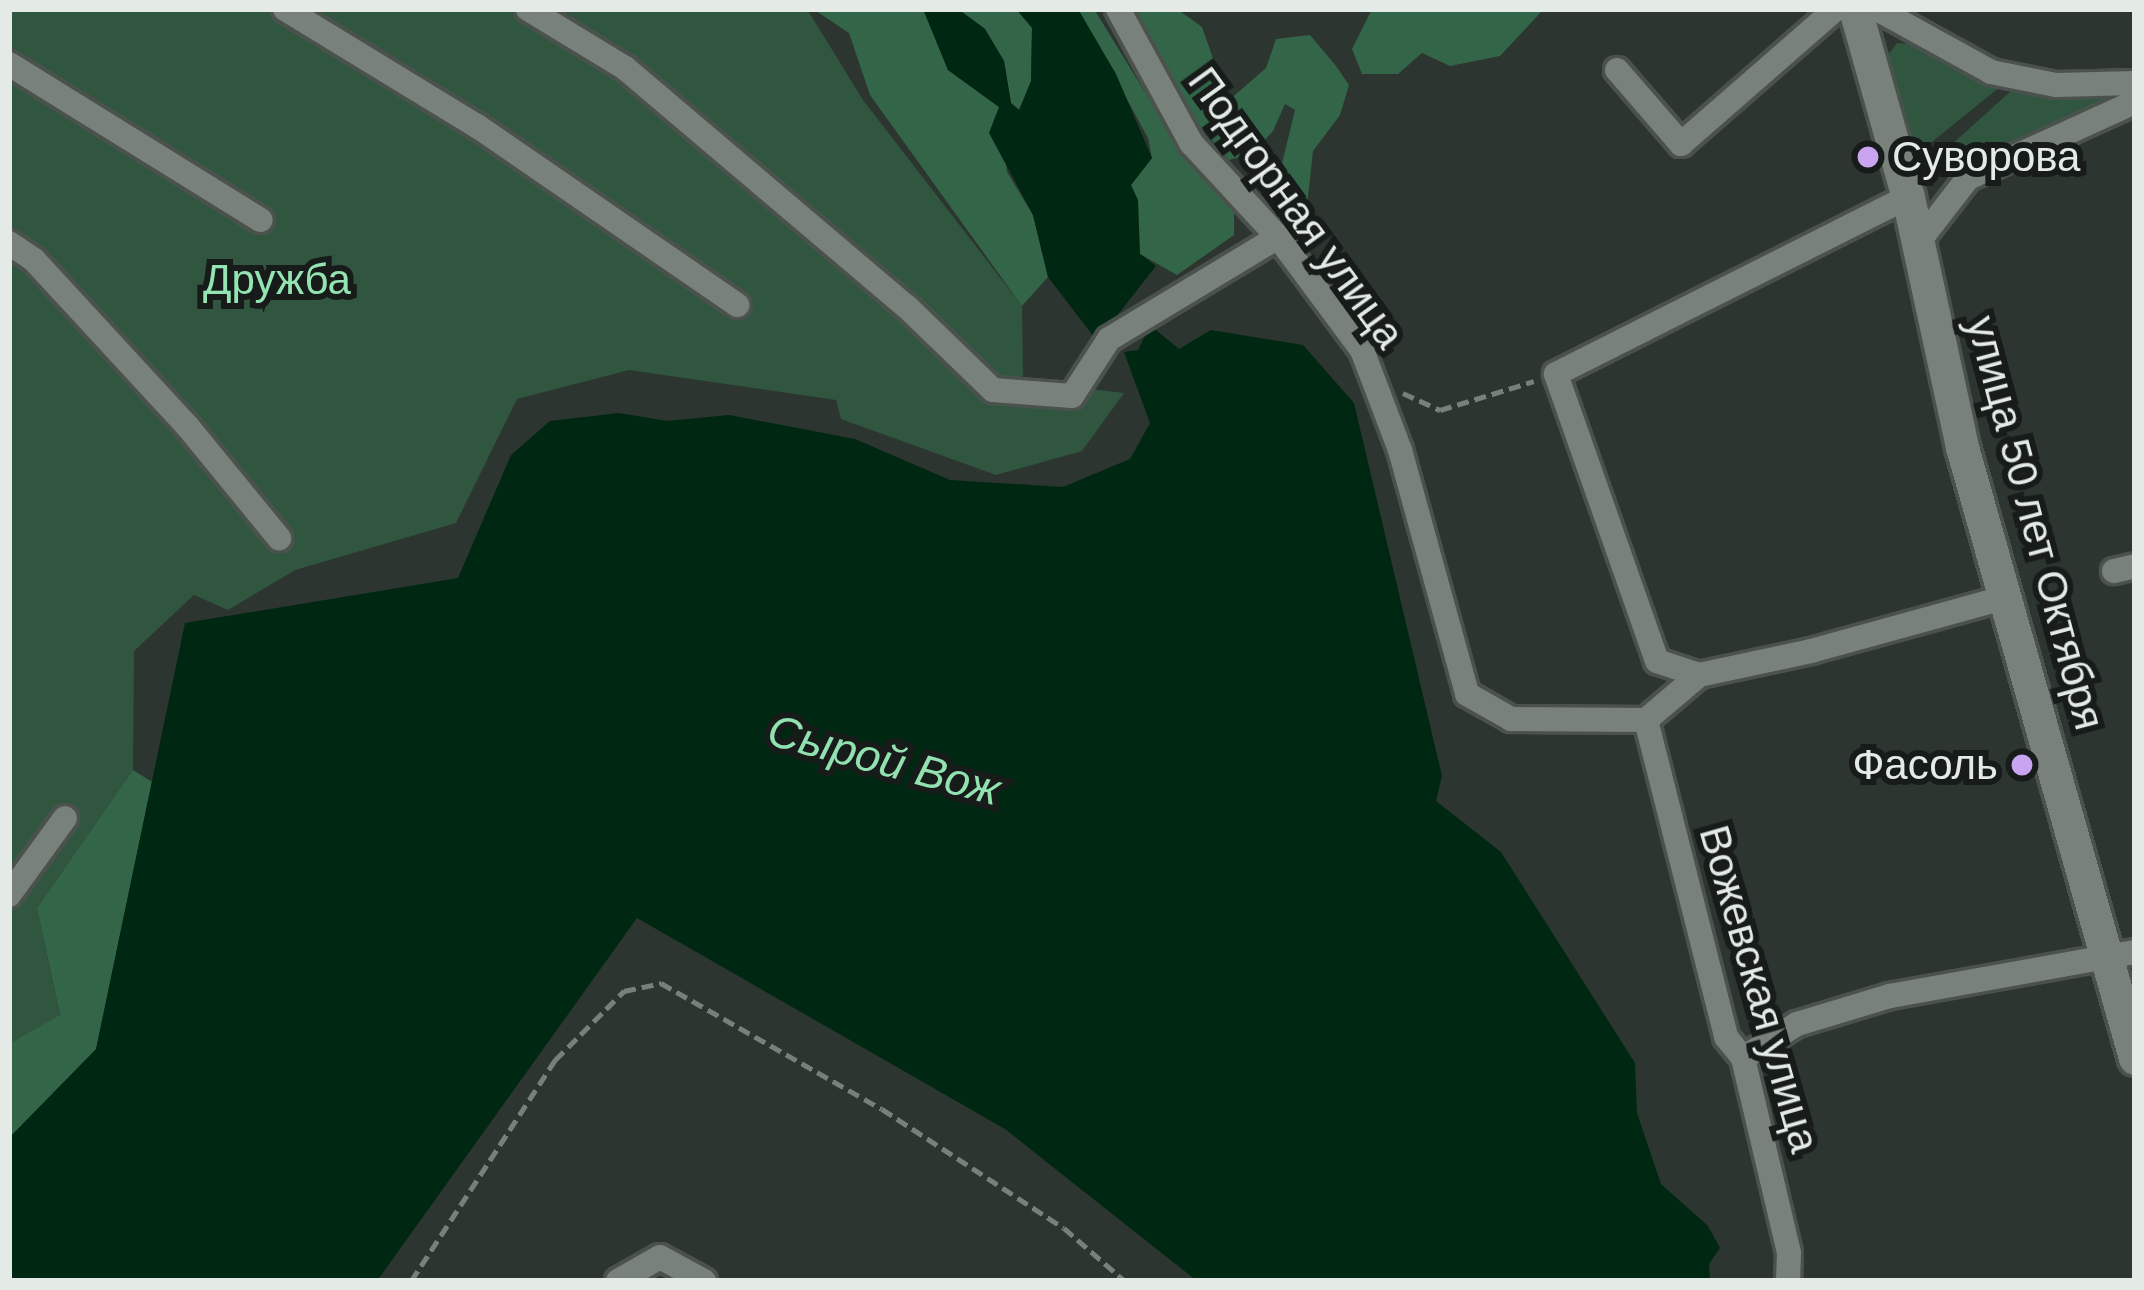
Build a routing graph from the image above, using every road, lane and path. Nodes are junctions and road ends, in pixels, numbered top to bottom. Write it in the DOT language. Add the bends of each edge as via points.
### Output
graph roads {
  1 [pos="285,9"];
  2 [pos="528,9"];
  3 [pos="1118,9"];
  4 [pos="1836,9"];
  5 [pos="1855,9"];
  6 [pos="1876,9"];
  7 [pos="9,64"];
  8 [pos="1617,70"];
  9 [pos="2135,83"];
  10 [pos="2135,103"];
  11 [pos="1908,197"];
  12 [pos="261,220"];
  13 [pos="1278,237"];
  14 [pos="9,243"];
  15 [pos="1918,244"];
  16 [pos="737,305"];
  17 [pos="1556,374"];
  18 [pos="1373,380"];
  19 [pos="279,538"];
  20 [pos="2004,598"];
  21 [pos="1699,675"];
  22 [pos="1646,719"];
  23 [pos="65,818"];
  24 [pos="9,895"];
  25 [pos="2121,954"];
  26 [pos="1743,1058"];
  27 [pos="2135,1058"];
  28 [pos="411,1281"];
  29 [pos="618,1281"];
  30 [pos="704,1281"];
  31 [pos="1125,1281"];
  32 [pos="1788,1281"];
  1 -- 16 [label="street" via="477,126"];
  2 -- 13 [label="street" via="625,68 993,390 1072,396 1109,339"];
  3 -- 13 [label="street, Подгорная улица" via="1190,142"];
  4 -- 8 [label="street" via="1681,144"];
  5 -- 11 [label="main road, улица 50 лет Октября"];
  6 -- 9 [label="street" via="1991,72 2056,85"];
  7 -- 12 [label="street"];
  10 -- 15 [label="street" via="1968,178"];
  11 -- 15 [label="main road, улица 50 лет Октября"];
  11 -- 17 [label="street"];
  13 -- 18 [label="street, Подгорная улица" via="1362,350"];
  14 -- 19 [label="street" via="34,260 188,427"];
  15 -- 20 [label="main road, улица 50 лет Октября"];
  17 -- 18 [label="path" via="1440,410"];
  17 -- 21 [label="street" via="1657,661"];
  18 -- 22 [label="street, Подгорная улица" via="1467,694 1511,719"];
  20 -- 21 [label="street"];
  20 -- 25 [label="main road, улица 50 лет Октября"];
  21 -- 22 [label="street"];
  22 -- 26 [label="street, Вожевская улица" via="1726,1037"];
  23 -- 24 [label="street"];
  25 -- 26 [label="street" via="1890,996 1797,1024"];
  25 -- 27 [label="main road, улица 50 лет Октября"];
  26 -- 32 [label="street, Вожевская улица" via="1789,1253"];
  28 -- 31 [label="path" via="555,1060 624,991 661,982 882,1109 1064,1228"];
  29 -- 30 [label="street" via="660,1258"];
}
